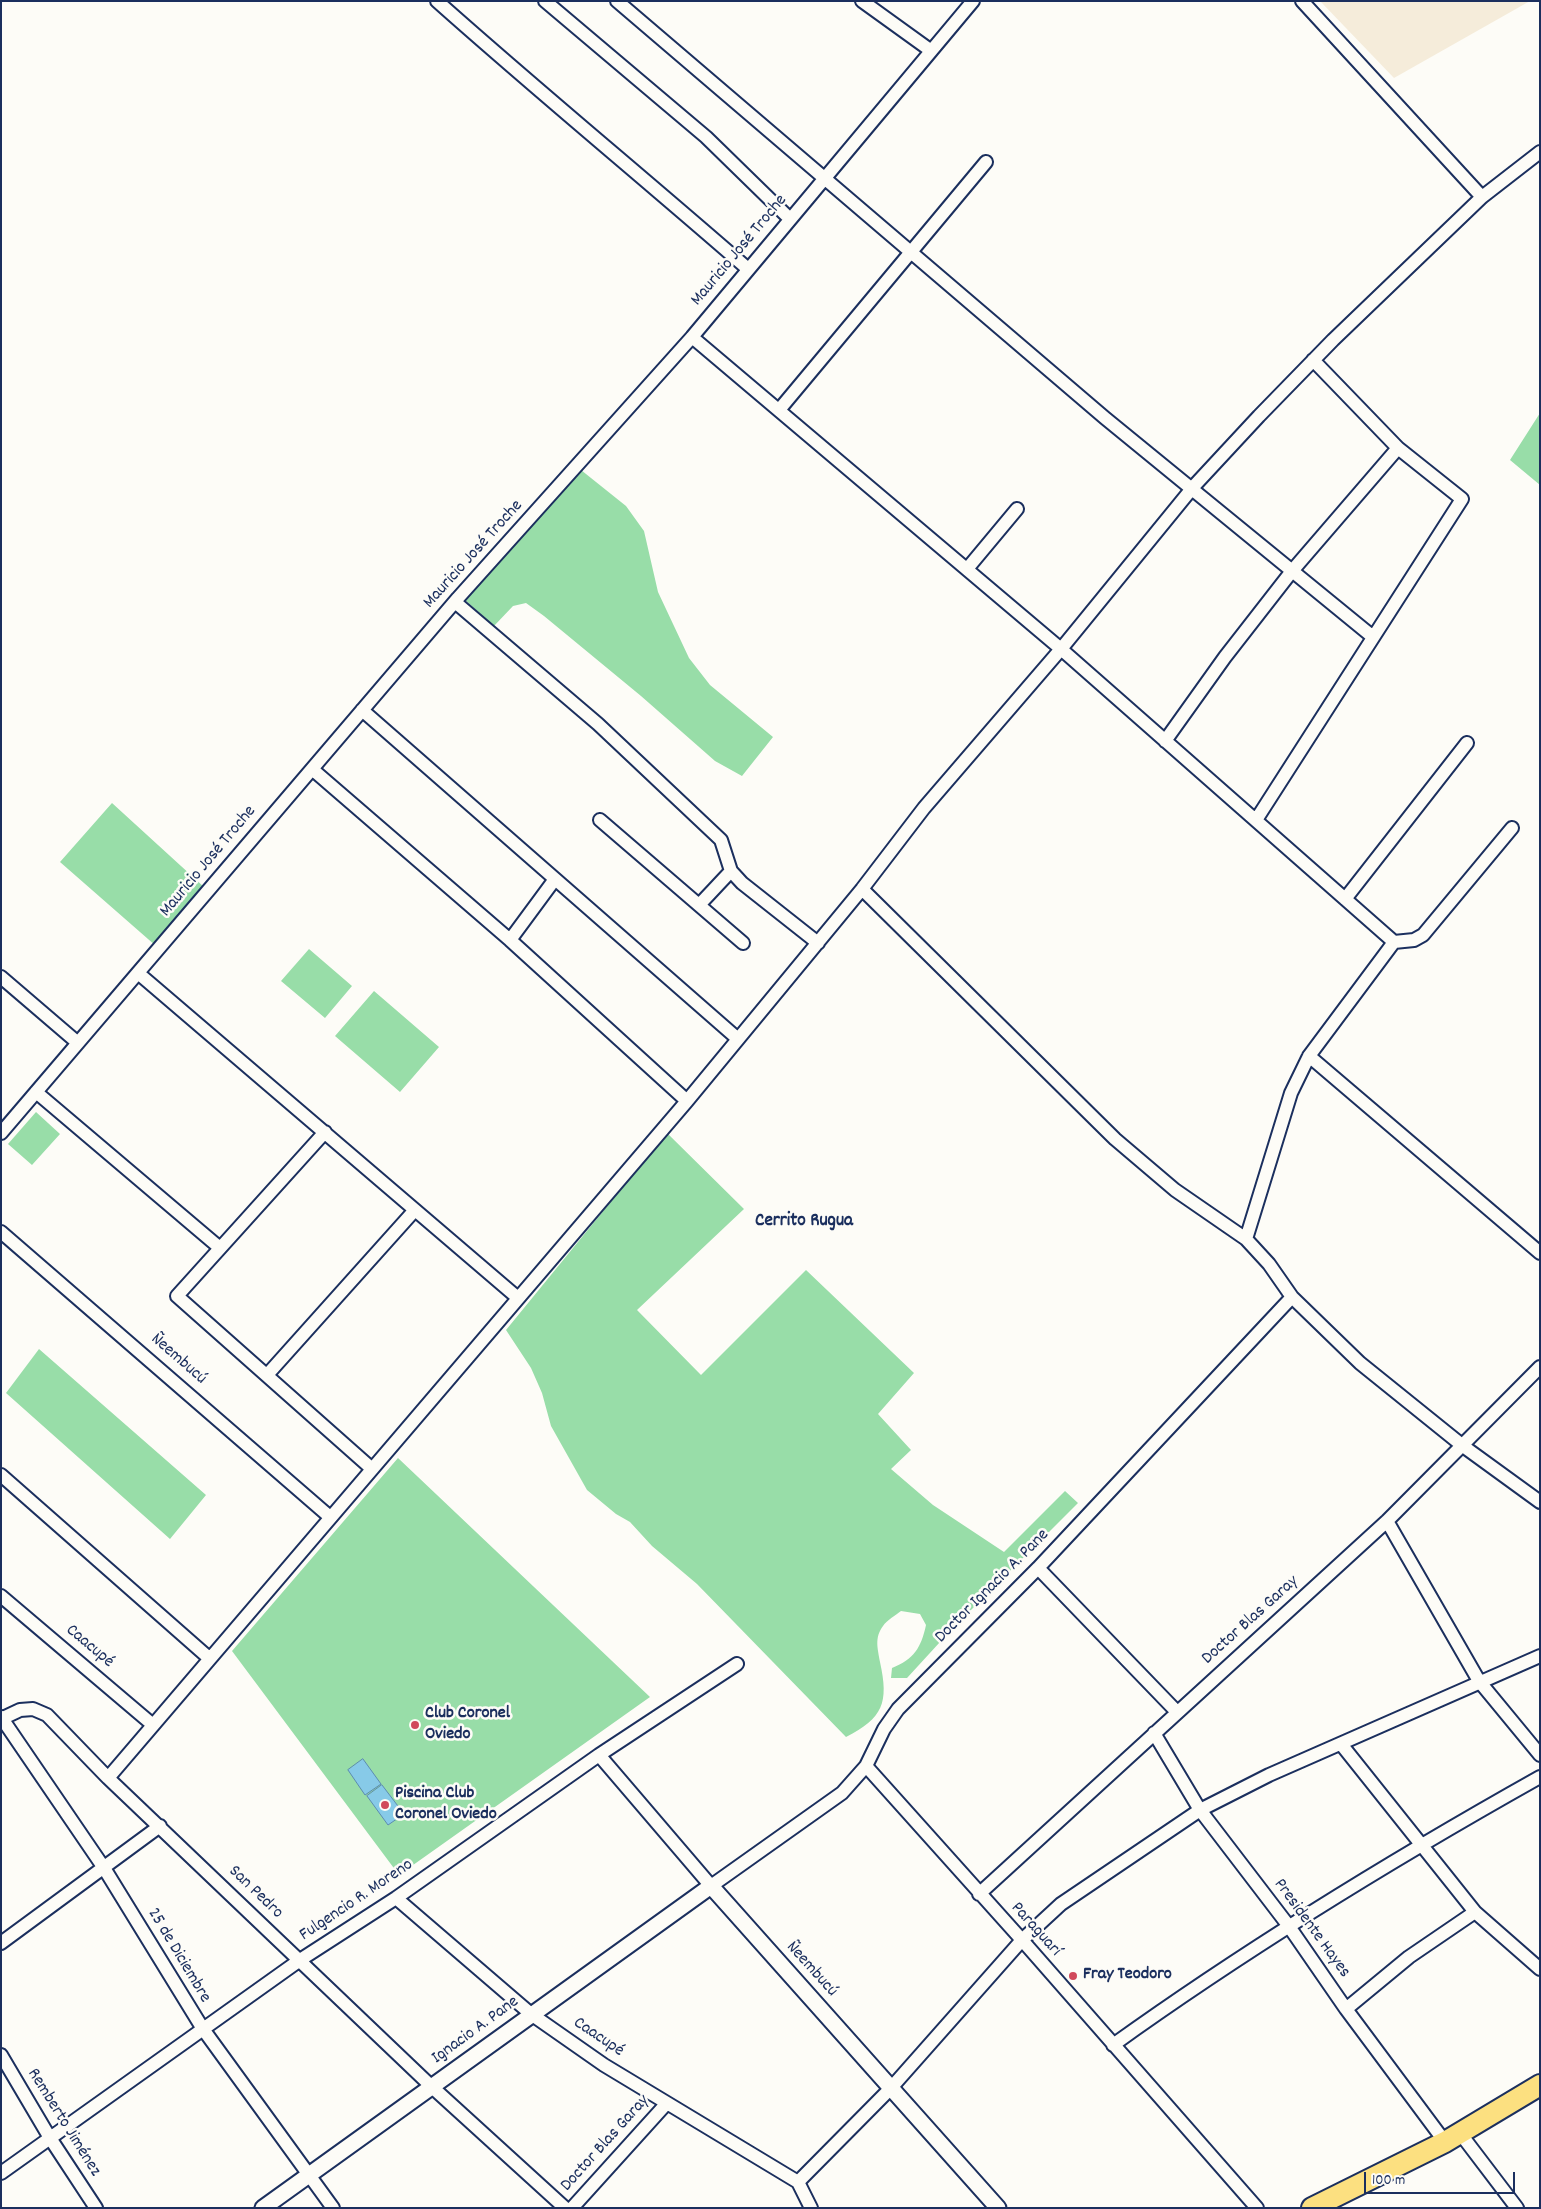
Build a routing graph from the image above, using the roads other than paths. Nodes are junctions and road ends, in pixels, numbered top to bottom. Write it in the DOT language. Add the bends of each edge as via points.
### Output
graph roads {
  1 [pos="437,1"];
  2 [pos="545,1"];
  3 [pos="617,1"];
  4 [pos="862,1"];
  5 [pos="973,1"];
  6 [pos="1302,1"];
  7 [pos="930,50"];
  8 [pos="1540,152"];
  9 [pos="986,162"];
  10 [pos="823,178"];
  11 [pos="1482,197"];
  12 [pos="790,219"];
  13 [pos="911,252"];
  14 [pos="748,269"];
  15 [pos="692,337"];
  16 [pos="1314,360"];
  17 [pos="779,410"];
  18 [pos="1398,448"];
  19 [pos="1191,490"];
  20 [pos="1017,508"];
  21 [pos="967,569"];
  22 [pos="1292,571"];
  23 [pos="455,602"];
  24 [pos="1373,638"];
  25 [pos="1061,650"];
  26 [pos="362,710"];
  27 [pos="1165,741"];
  28 [pos="1467,744"];
  29 [pos="312,769"];
  30 [pos="600,820"];
  31 [pos="1256,820"];
  32 [pos="1512,828"];
  33 [pos="732,871"];
  34 [pos="555,879"];
  35 [pos="862,889"];
  36 [pos="1345,899"];
  37 [pos="700,904"];
  38 [pos="510,940"];
  39 [pos="744,942"];
  40 [pos="1394,942"];
  41 [pos="818,943"];
  42 [pos="138,973"];
  43 [pos="1,977"];
  44 [pos="738,1039"];
  45 [pos="78,1043"];
  46 [pos="1309,1056"];
  47 [pos="36,1092"];
  48 [pos="687,1101"];
  49 [pos="325,1132"];
  50 [pos="1,1133"];
  51 [pos="414,1211"];
  52 [pos="1,1232"];
  53 [pos="1246,1239"];
  54 [pos="220,1248"];
  55 [pos="1540,1252"];
  56 [pos="1292,1297"];
  57 [pos="518,1298"];
  58 [pos="1540,1367"];
  59 [pos="267,1375"];
  60 [pos="1463,1446"];
  61 [pos="371,1468"];
  62 [pos="1,1475"];
  63 [pos="1540,1502"];
  64 [pos="330,1517"];
  65 [pos="1387,1521"];
  66 [pos="1038,1568"];
  67 [pos="1,1596"];
  68 [pos="1540,1656"];
  69 [pos="209,1658"];
  70 [pos="738,1664"];
  71 [pos="1480,1681"];
  72 [pos="1177,1712"];
  73 [pos="2,1718"];
  74 [pos="153,1724"];
  75 [pos="1154,1733"];
  76 [pos="1341,1744"];
  77 [pos="599,1755"];
  78 [pos="1540,1755"];
  79 [pos="866,1766"];
  80 [pos="1540,1777"];
  81 [pos="108,1778"];
  82 [pos="1200,1810"];
  83 [pos="160,1826"];
  84 [pos="1420,1844"];
  85 [pos="104,1868"];
  86 [pos="710,1886"];
  87 [pos="979,1894"];
  88 [pos="396,1898"];
  89 [pos="1475,1912"];
  90 [pos="1288,1925"];
  91 [pos="1022,1940"];
  92 [pos="1,1943"];
  93 [pos="300,1960"];
  94 [pos="1540,1969"];
  95 [pos="1346,2008"];
  96 [pos="531,2014"];
  97 [pos="203,2029"];
  98 [pos="1113,2045"];
  99 [pos="1,2055"];
  100 [pos="1540,2085"];
  101 [pos="431,2086"];
  102 [pos="891,2088"];
  103 [pos="667,2103"];
  104 [pos="1452,2137"];
  105 [pos="50,2138"];
  106 [pos="1,2174"];
  107 [pos="309,2176"];
  108 [pos="798,2182"];
  109 [pos="96,2208"];
  110 [pos="263,2208"];
  111 [pos="333,2208"];
  112 [pos="565,2208"];
  113 [pos="572,2208"];
  114 [pos="811,2208"];
  115 [pos="998,2208"];
  116 [pos="1257,2208"];
  117 [pos="1312,2208"];
  118 [pos="1518,2208"];
  1 -- 14 [label="street"];
  2 -- 12 [label="street" via="706,137"];
  3 -- 10 [label="street"];
  4 -- 7 [label="street"];
  5 -- 7 [label="street, Mauricio José Troche"];
  6 -- 11 [label="street"];
  7 -- 10 [label="street, Mauricio José Troche"];
  8 -- 11 [label="street"];
  9 -- 13 [label="street"];
  10 -- 12 [label="street, Mauricio José Troche"];
  10 -- 13 [label="street"];
  11 -- 16 [label="street"];
  12 -- 14 [label="street, Mauricio José Troche"];
  13 -- 17 [label="street"];
  13 -- 19 [label="street"];
  14 -- 15 [label="street, Mauricio José Troche"];
  15 -- 17 [label="street"];
  15 -- 23 [label="street, Mauricio José Troche"];
  16 -- 18 [label="street"];
  16 -- 19 [label="street"];
  17 -- 21 [label="street"];
  18 -- 22 [label="street"];
  18 -- 24 [label="street" via="1462,499"];
  19 -- 22 [label="street"];
  19 -- 25 [label="street"];
  20 -- 21 [label="street"];
  21 -- 25 [label="street"];
  22 -- 24 [label="street"];
  22 -- 27 [label="street"];
  23 -- 26 [label="street, Mauricio José Troche"];
  23 -- 33 [label="street" via="598,724 721,840"];
  24 -- 31 [label="street"];
  25 -- 27 [label="street"];
  25 -- 35 [label="street" via="924,808"];
  26 -- 29 [label="street, Mauricio José Troche"];
  26 -- 34 [label="street"];
  27 -- 31 [label="street"];
  28 -- 36 [label="street"];
  29 -- 38 [label="street"];
  29 -- 42 [label="street, Mauricio José Troche"];
  30 -- 37 [label="street"];
  31 -- 36 [label="street"];
  32 -- 40 [label="street" via="1422,935 1414,940"];
  33 -- 37 [label="street"];
  33 -- 41 [label="street" via="742,883"];
  34 -- 38 [label="street"];
  34 -- 44 [label="street"];
  35 -- 41 [label="street"];
  35 -- 53 [label="street" via="1115,1138 1175,1190"];
  36 -- 40 [label="street"];
  37 -- 39 [label="street"];
  38 -- 48 [label="street"];
  40 -- 46 [label="street"];
  41 -- 44 [label="street"];
  42 -- 45 [label="street, Mauricio José Troche"];
  42 -- 49 [label="street"];
  43 -- 45 [label="street"];
  44 -- 48 [label="street"];
  45 -- 47 [label="street, Mauricio José Troche"];
  46 -- 53 [label="street" via="1290,1093"];
  46 -- 55 [label="street"];
  47 -- 50 [label="street, Mauricio José Troche"];
  47 -- 54 [label="street"];
  48 -- 57 [label="street"];
  49 -- 51 [label="street"];
  49 -- 54 [label="street"];
  51 -- 57 [label="street"];
  51 -- 59 [label="street"];
  52 -- 64 [label="street, Ñeembucú"];
  53 -- 56 [label="street"];
  54 -- 59 [label="street" via="177,1296"];
  56 -- 60 [label="street" via="1360,1363"];
  56 -- 66 [label="street, Doctor Ignacio A. Pane"];
  57 -- 61 [label="street"];
  58 -- 60 [label="street, Doctor Blas Garay"];
  59 -- 61 [label="street"];
  60 -- 63 [label="street"];
  60 -- 65 [label="street, Doctor Blas Garay"];
  61 -- 64 [label="street"];
  62 -- 69 [label="street"];
  64 -- 69 [label="street"];
  65 -- 71 [label="street"];
  65 -- 72 [label="street, Doctor Blas Garay"];
  66 -- 72 [label="street"];
  66 -- 79 [label="street, Doctor Ignacio A. Pane" via="898,1709"];
  67 -- 74 [label="street, Caacupé"];
  68 -- 71 [label="street"];
  69 -- 74 [label="street"];
  70 -- 77 [label="street, Fulgencio R. Moreno"];
  71 -- 76 [label="street"];
  71 -- 78 [label="street"];
  72 -- 75 [label="street, Doctor Blas Garay"];
  73 -- 81 [label="street, San Pedro" via="20,1710 34,1709 47,1715"];
  73 -- 85 [label="street, 25 de Diciembre"];
  74 -- 81 [label="street"];
  75 -- 82 [label="street, Presidente Hayes"];
  75 -- 87 [label="street, Doctor Blas Garay"];
  76 -- 82 [label="street" via="1269,1774"];
  76 -- 84 [label="street"];
  77 -- 86 [label="street, Ñeembucú"];
  77 -- 88 [label="street, Fulgencio R. Moreno"];
  79 -- 86 [label="street, Doctor Ignacio A. Pane" via="842,1793"];
  79 -- 87 [label="street, Paraguarí"];
  80 -- 84 [label="street"];
  81 -- 83 [label="street, San Pedro"];
  82 -- 90 [label="street, Presidente Hayes"];
  82 -- 91 [label="street" via="1061,1904"];
  83 -- 85 [label="street"];
  83 -- 93 [label="street, San Pedro"];
  84 -- 89 [label="street"];
  84 -- 90 [label="street"];
  85 -- 92 [label="street"];
  85 -- 97 [label="street, 25 de Diciembre"];
  86 -- 96 [label="street, Ignacio A. Pane"];
  86 -- 102 [label="street, Ñeembucú"];
  87 -- 91 [label="street, Paraguarí"];
  88 -- 93 [label="street, Fulgencio R. Moreno"];
  88 -- 96 [label="street, Caacupé"];
  89 -- 94 [label="street"];
  89 -- 95 [label="street" via="1409,1957"];
  90 -- 95 [label="street, Presidente Hayes"];
  90 -- 98 [label="street"];
  91 -- 98 [label="street, Paraguarí"];
  91 -- 102 [label="street"];
  93 -- 97 [label="street, Fulgencio R. Moreno"];
  93 -- 101 [label="street, San Pedro"];
  95 -- 104 [label="street, Presidente Hayes"];
  96 -- 101 [label="street, Ignacio A. Pane"];
  96 -- 103 [label="street, Caacupé" via="604,2065"];
  97 -- 105 [label="street, Fulgencio R. Moreno"];
  97 -- 107 [label="street, 25 de Diciembre"];
  98 -- 116 [label="street, Paraguarí"];
  99 -- 105 [label="street, Remberto Jiménez"];
  100 -- 104 [label="highway"];
  101 -- 107 [label="street, Ignacio A. Pane"];
  101 -- 112 [label="street, San Pedro"];
  102 -- 108 [label="street"];
  102 -- 115 [label="street, Ñeembucú"];
  103 -- 108 [label="street, Caacupé"];
  103 -- 113 [label="street, Doctor Blas Garay"];
  104 -- 117 [label="highway"];
  104 -- 118 [label="street, Presidente Hayes"];
  105 -- 106 [label="street, Fulgencio R. Moreno"];
  105 -- 109 [label="street, Remberto Jiménez"];
  107 -- 110 [label="street, Ignacio A. Pane"];
  107 -- 111 [label="street, 25 de Diciembre"];
  108 -- 114 [label="street"];
}
